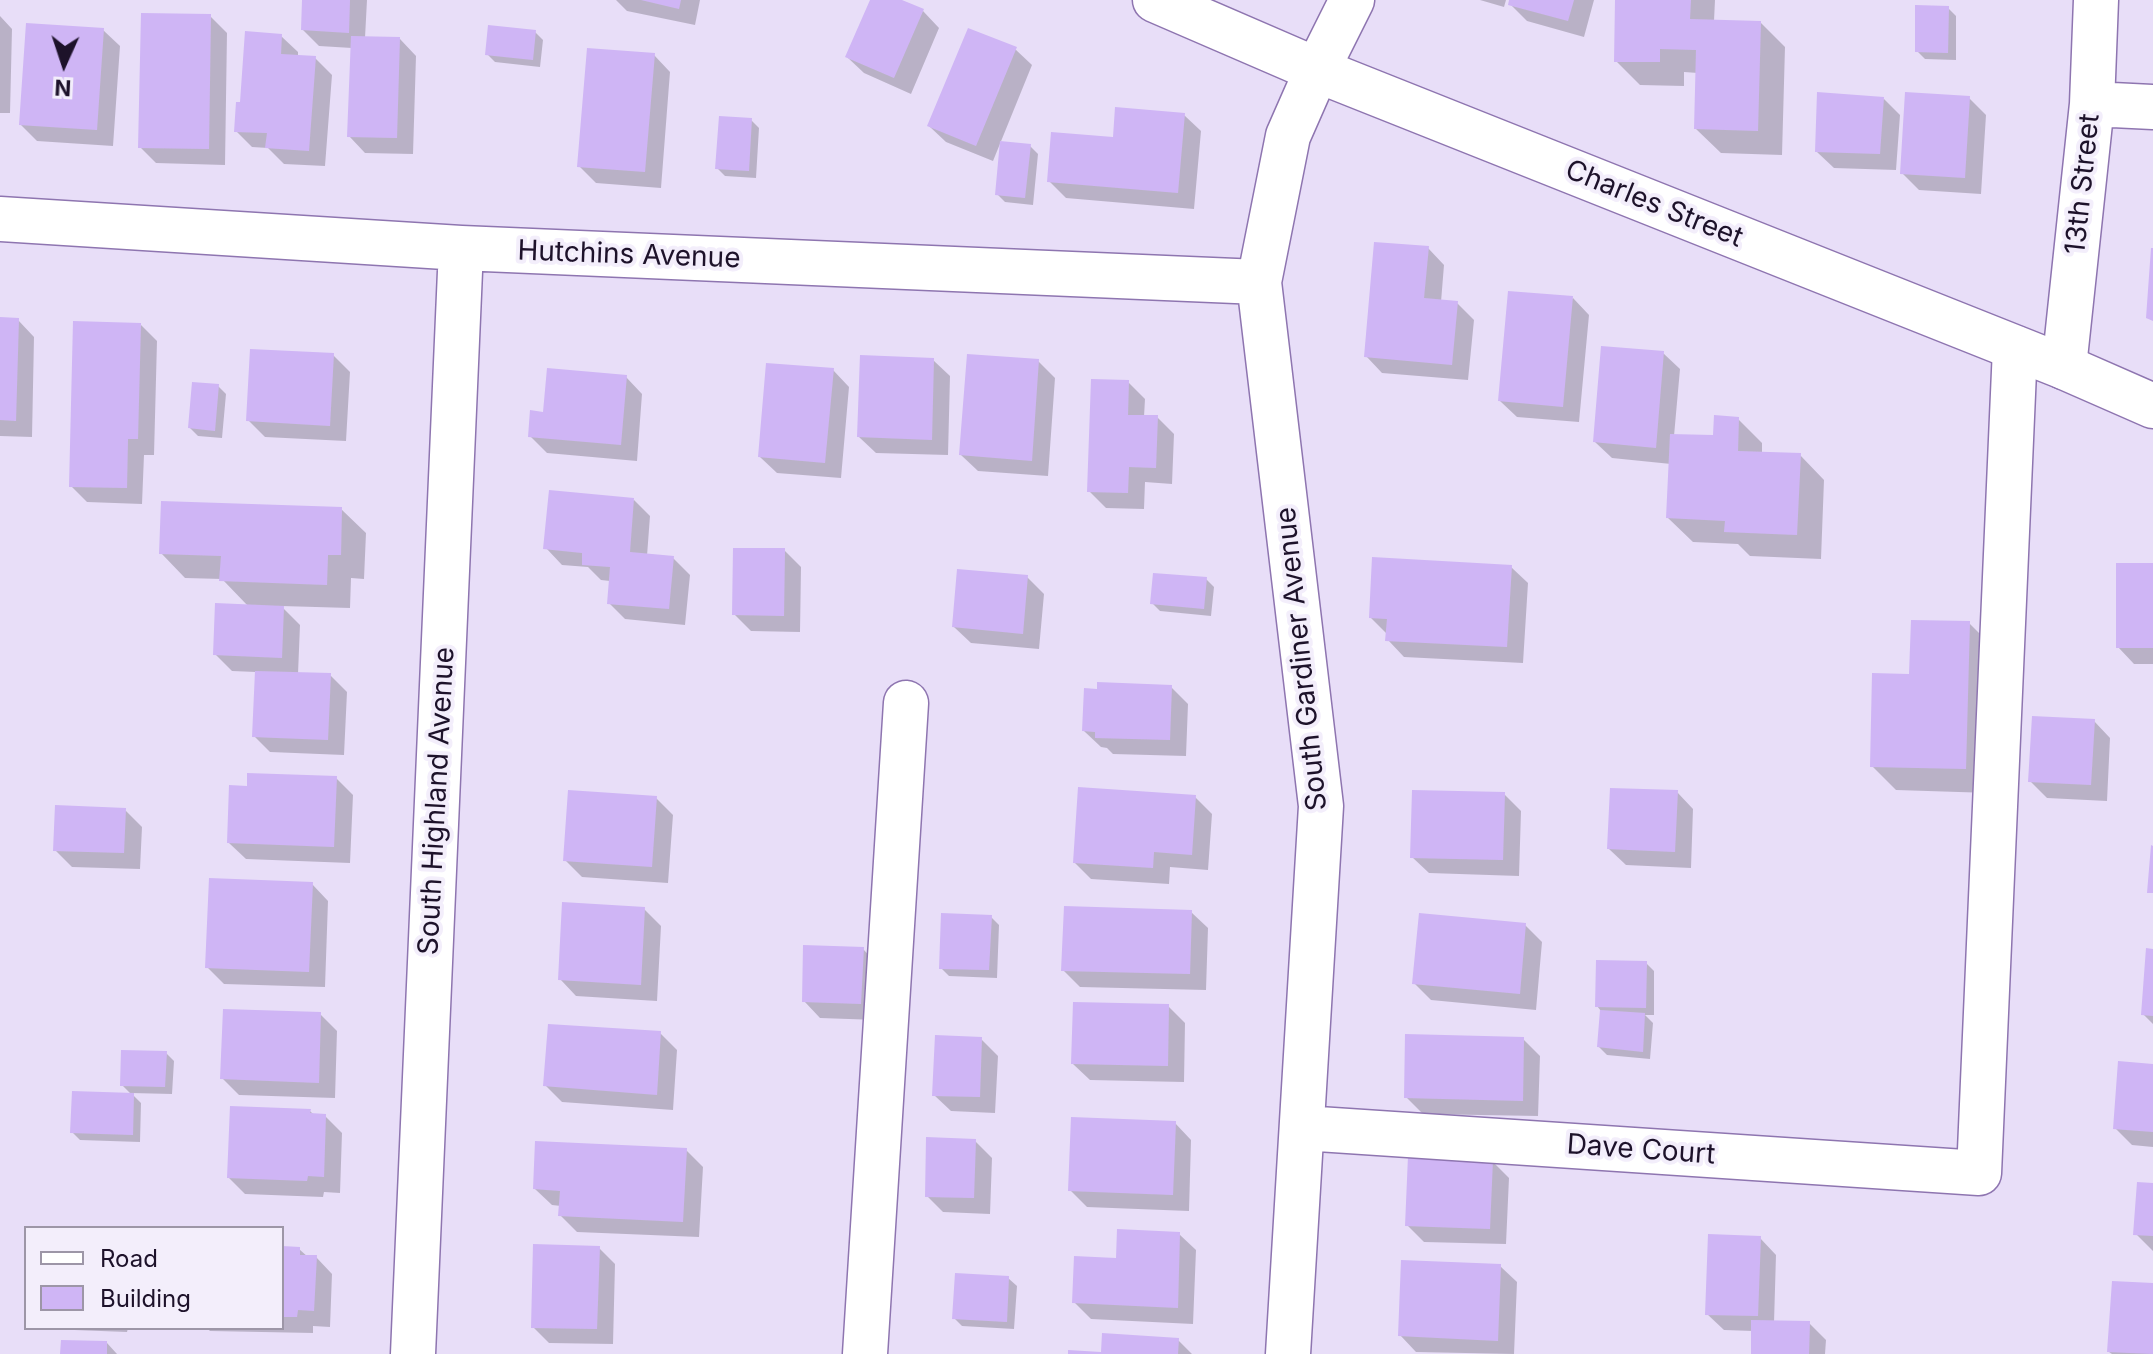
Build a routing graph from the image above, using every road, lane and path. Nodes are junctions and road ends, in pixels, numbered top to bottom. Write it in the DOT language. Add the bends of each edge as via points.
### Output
graph roads {
  1 [pos="1155,0"];
  2 [pos="1352,0"];
  3 [pos="2096,0"];
  4 [pos="1317,70"];
  5 [pos="2092,104"];
  6 [pos="2153,107"];
  7 [pos="0,219"];
  8 [pos="461,248"];
  9 [pos="1259,282"];
  10 [pos="2015,348"];
  11 [pos="2064,367"];
  12 [pos="2153,406"];
  13 [pos="906,703"];
  14 [pos="1303,1128"];
  15 [pos="413,1354"];
  16 [pos="865,1354"];
  17 [pos="1288,1354"];
  1 -- 4 [label="street, Charles Street"];
  2 -- 4 [label="street, South Gardiner Avenue"];
  3 -- 5 [label="street, 13th Street"];
  4 -- 9 [label="street, South Gardiner Avenue" via="1288,136"];
  4 -- 10 [label="street, Charles Street"];
  5 -- 6 [label="street"];
  5 -- 11 [label="street, 13th Street"];
  7 -- 8 [label="street, Hutchins Avenue"];
  8 -- 9 [label="street, Hutchins Avenue"];
  8 -- 15 [label="street, South Highland Avenue"];
  9 -- 14 [label="street, South Gardiner Avenue" via="1321,806"];
  10 -- 11 [label="street, Charles Street"];
  10 -- 14 [label="street, Dave Court" via="1979,1173"];
  11 -- 12 [label="street, Charles Street"];
  13 -- 16 [label="street"];
  14 -- 17 [label="street, South Gardiner Avenue"];
}
